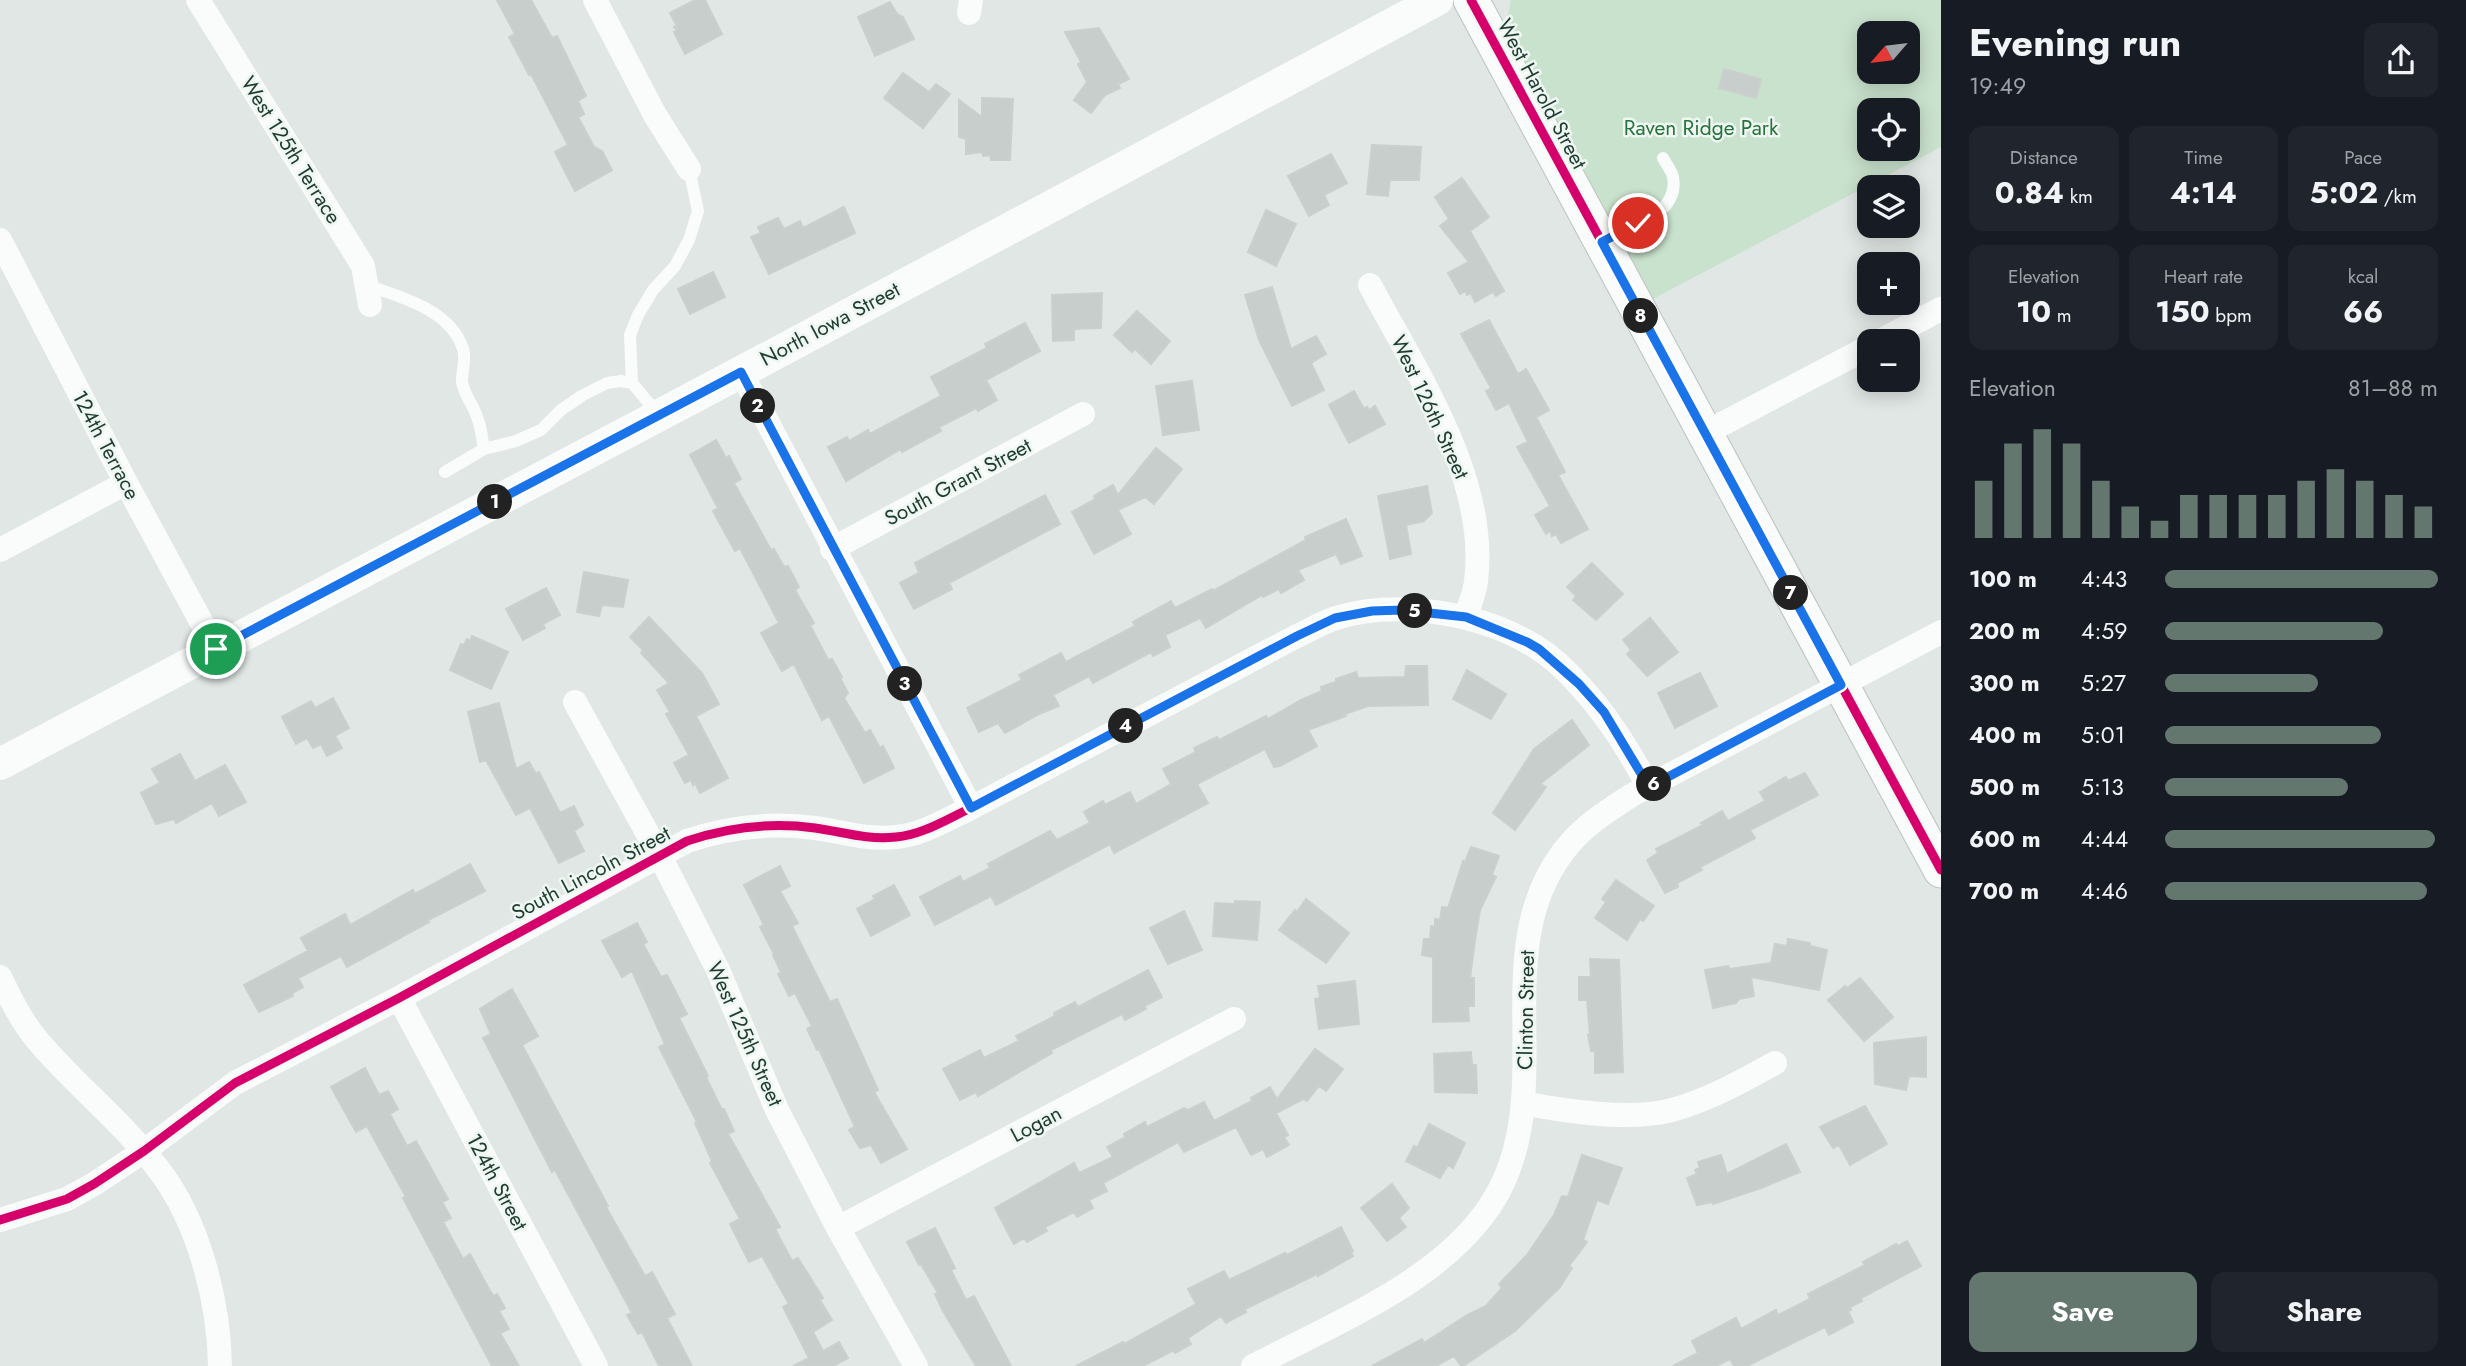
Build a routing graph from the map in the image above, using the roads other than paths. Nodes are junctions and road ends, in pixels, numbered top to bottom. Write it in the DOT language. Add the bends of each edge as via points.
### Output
graph roads {
  1 [pos="198,0"];
  2 [pos="595,0"];
  3 [pos="1437,0"];
  4 [pos="1471,0"];
  5 [pos="1663,158"];
  6 [pos="689,169"];
  7 [pos="0,240"];
  8 [pos="1602,242"];
  9 [pos="1370,285"];
  10 [pos="368,295"];
  11 [pos="1941,309"];
  12 [pos="1903,329"];
  13 [pos="1857,353"];
  14 [pos="741,372"];
  15 [pos="632,383"];
  16 [pos="1083,414"];
  17 [pos="659,415"];
  18 [pos="1705,433"];
  19 [pos="484,449"];
  20 [pos="445,472"];
  21 [pos="126,483"];
  22 [pos="832,549"];
  23 [pos="0,550"];
  24 [pos="1466,617"];
  25 [pos="1941,632"];
  26 [pos="216,649"];
  27 [pos="1841,685"];
  28 [pos="575,702"];
  29 [pos="0,764"];
  30 [pos="1649,787"];
  31 [pos="971,808"];
  32 [pos="660,856"];
  33 [pos="1941,870"];
  34 [pos="0,978"];
  35 [pos="399,998"];
  36 [pos="1234,1019"];
  37 [pos="1775,1063"];
  38 [pos="1523,1103"];
  39 [pos="144,1151"];
  40 [pos="0,1220"];
  41 [pos="838,1227"];
  42 [pos="220,1366"];
  43 [pos="596,1366"];
  44 [pos="916,1366"];
  45 [pos="1253,1366"];
  1 -- 10 [label="street, West 125th Terrace" via="363,266"];
  2 -- 6 [label="street"];
  3 -- 14 [label="street, North Iowa Street"];
  4 -- 8 [label="main road, West Harold Street"];
  5 -- 8 [label="lane" via="1673,176 1673,197 1662,211"];
  6 -- 15 [label="lane" via="698,211 675,266 653,290 630,335"];
  7 -- 21 [label="street, 124th Terrace"];
  8 -- 18 [label="main road, West Harold Street"];
  9 -- 24 [label="street, West 126th Street" via="1445,427 1467,481 1478,558"];
  10 -- 19 [label="lane" via="426,308 450,328 463,348 461,379 478,417"];
  11 -- 12 [label="street"];
  13 -- 18 [label="street"];
  14 -- 17 [label="street, North Iowa Street"];
  14 -- 22 [label="street"];
  15 -- 17 [label="lane"];
  15 -- 19 [label="lane" via="607,383 561,410 541,430"];
  16 -- 22 [label="street, South Grant Street"];
  17 -- 26 [label="street, North Iowa Street"];
  18 -- 27 [label="main road, West Harold Street"];
  19 -- 20 [label="lane"];
  21 -- 23 [label="street"];
  21 -- 26 [label="street, 124th Terrace"];
  22 -- 31 [label="street"];
  24 -- 30 [label="street, South Lincoln Street" via="1539,649 1579,684 1604,712"];
  24 -- 31 [label="street, South Lincoln Street" via="1390,609 1335,618"];
  25 -- 27 [label="street, Clinton Street"];
  26 -- 29 [label="street, North Iowa Street"];
  27 -- 30 [label="street, Clinton Street"];
  27 -- 33 [label="main road, West Harold Street"];
  28 -- 32 [label="street, West 125th Street"];
  30 -- 38 [label="street, Clinton Street" via="1590,823 1563,852 1534,909 1524,953"];
  31 -- 32 [label="street, South Lincoln Street" via="898,837 869,838 785,825 751,826 713,832"];
  32 -- 35 [label="street, South Lincoln Street"];
  32 -- 41 [label="street, West 125th Street" via="718,970 777,1110"];
  34 -- 39 [label="street" via="38,1041"];
  35 -- 39 [label="street, South Lincoln Street" via="235,1083"];
  35 -- 43 [label="street, 124th Street"];
  36 -- 41 [label="street, Logan"];
  37 -- 38 [label="street" via="1714,1096 1671,1111 1639,1115"];
  38 -- 45 [label="street, Clinton Street" via="1508,1174 1484,1215 1460,1242 1398,1290"];
  39 -- 40 [label="street, South Lincoln Street" via="67,1199"];
  39 -- 42 [label="street" via="194,1231 220,1344"];
  41 -- 44 [label="street, West 125th Street"];
}
